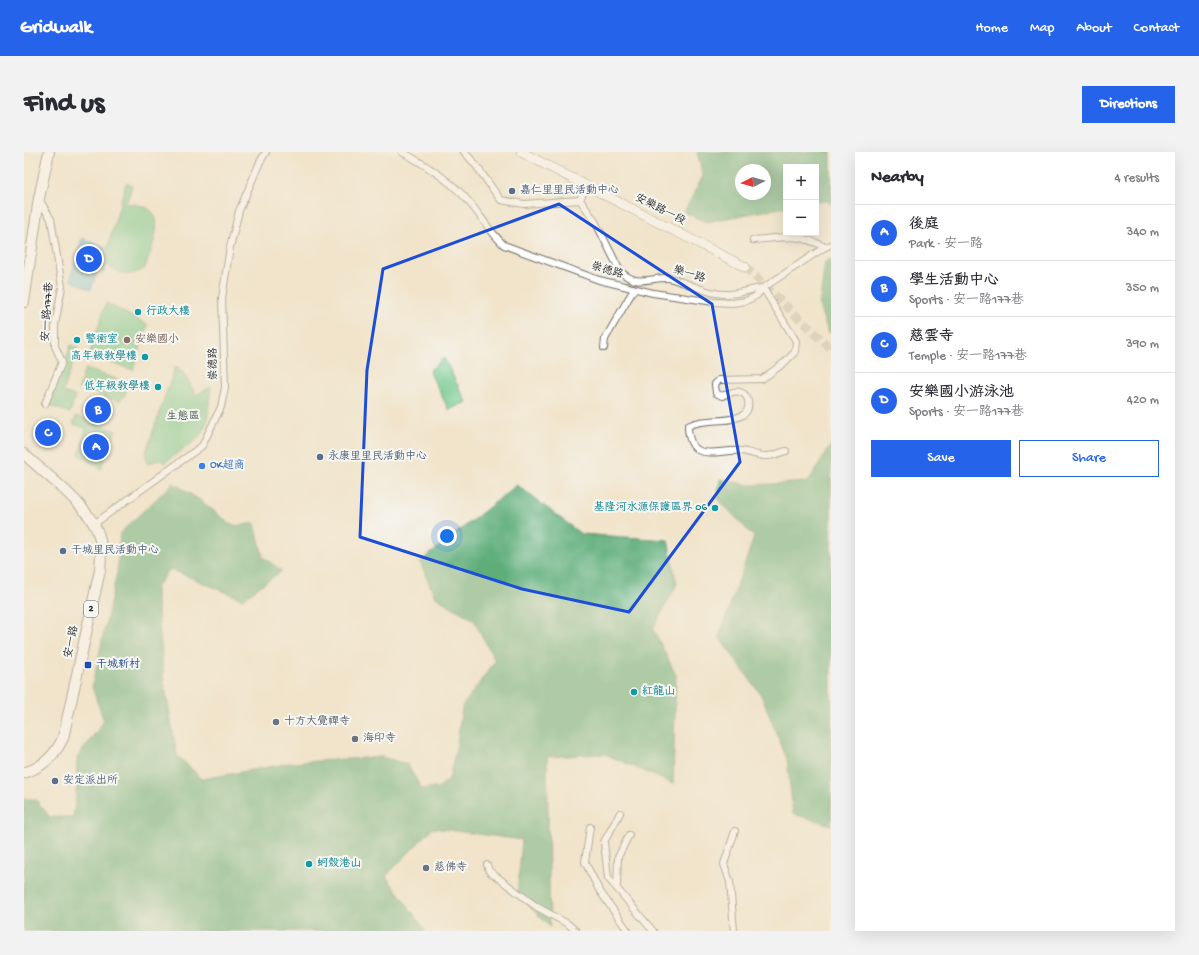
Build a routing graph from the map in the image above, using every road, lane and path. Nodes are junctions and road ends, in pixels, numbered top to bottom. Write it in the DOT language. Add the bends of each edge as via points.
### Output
graph roads {
  1 [pos="49,152"];
  2 [pos="266,152"];
  3 [pos="402,152"];
  4 [pos="464,152"];
  5 [pos="521,152"];
  6 [pos="586,186"];
  7 [pos="39,198"];
  8 [pos="580,200"];
  9 [pos="753,240"];
  10 [pos="828,246"];
  11 [pos="745,268"];
  12 [pos="763,288"];
  13 [pos="634,290"];
  14 [pos="24,302"];
  15 [pos="604,348"];
  16 [pos="45,404"];
  17 [pos="786,451"];
  18 [pos="24,454"];
  19 [pos="94,524"];
  20 [pos="24,773"];
  21 [pos="620,812"];
  22 [pos="590,827"];
  23 [pos="735,831"];
  24 [pos="629,835"];
  25 [pos="487,865"];
  26 [pos="617,888"];
  27 [pos="576,931"];
  28 [pos="628,931"];
  29 [pos="653,931"];
  30 [pos="734,931"];
  1 -- 7 [label="main road"];
  2 -- 19 [label="street, 崇德路" via="239,211 230,247 222,298 225,387 221,407 202,446"];
  3 -- 13 [label="street, 崇德路" via="452,186 468,201 504,245 569,270"];
  4 -- 8 [label="street" via="476,164 486,182 501,200 524,204"];
  5 -- 6 [label="street, 安樂路一段"];
  6 -- 8 [label="street"];
  6 -- 11 [label="street, 安樂路一段"];
  7 -- 14 [label="main road"];
  7 -- 16 [label="street, 安一路177巷" via="51,219 62,287 55,333 55,346 62,362"];
  8 -- 12 [label="street, 樂一路" via="595,220 620,271 627,278 639,282 670,278 722,294"];
  9 -- 10 [label="street" via="793,236"];
  10 -- 12 [label="street, 崇德路"];
  12 -- 13 [label="street, 崇德路" via="756,296 746,301 732,303"];
  12 -- 17 [label="street" via="796,341 795,352 762,379 719,380 715,384 716,393 722,396 740,392 746,396 749,404 747,411 734,418 697,422 688,426 688,434 697,449 706,454 740,451 769,456"];
  13 -- 15 [label="street" via="605,339"];
  18 -- 19 [label="main road, 安一路 / 2" via="81,507"];
  19 -- 20 [label="main road, 安一路 / 2" via="100,543 100,570 63,738 55,755 41,766"];
  21 -- 26 [label="street" via="604,842 608,878"];
  22 -- 28 [label="street" via="585,862 599,890"];
  23 -- 30 [label="street" via="724,864 730,882"];
  24 -- 26 [label="street" via="618,857"];
  25 -- 27 [label="street" via="489,871 537,907"];
  26 -- 29 [label="street"];
}
